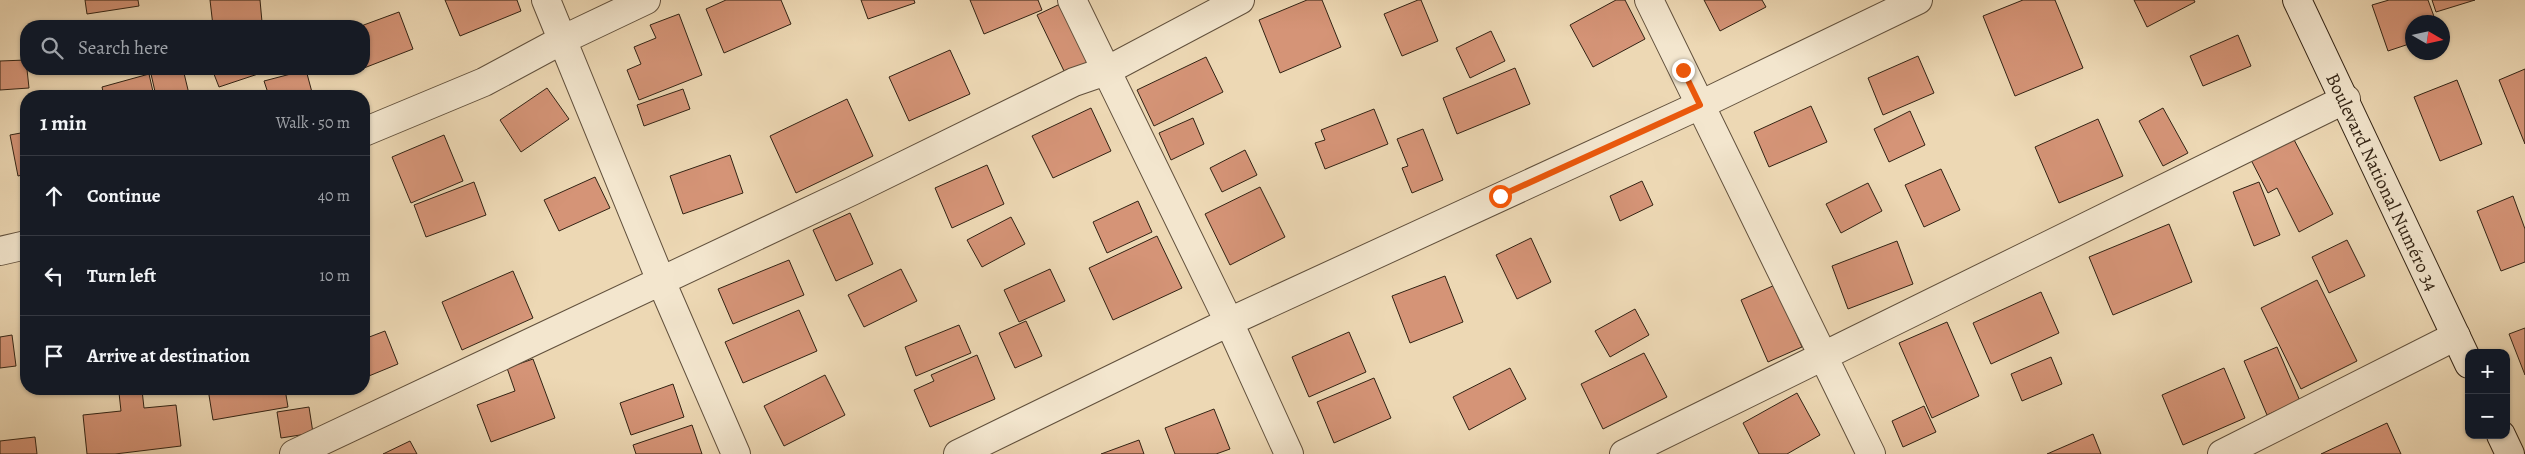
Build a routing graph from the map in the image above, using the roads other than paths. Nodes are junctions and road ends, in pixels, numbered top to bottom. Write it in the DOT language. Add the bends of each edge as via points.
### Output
graph roads {
  1 [pos="546,0"];
  2 [pos="646,0"];
  3 [pos="1072,0"];
  4 [pos="1240,0"];
  5 [pos="1649,0"];
  6 [pos="1918,0"];
  7 [pos="2297,0"];
  8 [pos="564,39"];
  9 [pos="1106,71"];
  10 [pos="2346,99"];
  11 [pos="1700,105"];
  12 [pos="370,130"];
  13 [pos="20,247"];
  14 [pos="0,251"];
  15 [pos="661,281"];
  16 [pos="1229,322"];
  17 [pos="2456,336"];
  18 [pos="2465,355"];
  19 [pos="1824,357"];
  20 [pos="2503,439"];
  21 [pos="294,454"];
  22 [pos="736,454"];
  23 [pos="958,454"];
  24 [pos="1289,454"];
  25 [pos="1624,454"];
  26 [pos="1871,454"];
  27 [pos="2222,454"];
  28 [pos="2510,454"];
  1 -- 8 [label="street"];
  2 -- 8 [label="street"];
  3 -- 9 [label="street"];
  4 -- 9 [label="street"];
  5 -- 11 [label="street"];
  6 -- 11 [label="street"];
  7 -- 10 [label="street, Boulevard National Numéro 34"];
  8 -- 12 [label="street" via="484,82"];
  8 -- 15 [label="street"];
  9 -- 15 [label="street" via="1074,82"];
  9 -- 16 [label="street"];
  10 -- 17 [label="street, Boulevard National Numéro 34"];
  10 -- 19 [label="street"];
  11 -- 16 [label="street"];
  11 -- 19 [label="street"];
  13 -- 14 [label="street"];
  15 -- 21 [label="street"];
  15 -- 22 [label="street"];
  16 -- 23 [label="street"];
  16 -- 24 [label="street"];
  17 -- 18 [label="street, Boulevard National Numéro 34"];
  17 -- 27 [label="street"];
  19 -- 25 [label="street"];
  19 -- 26 [label="street"];
  20 -- 28 [label="street"];
}
